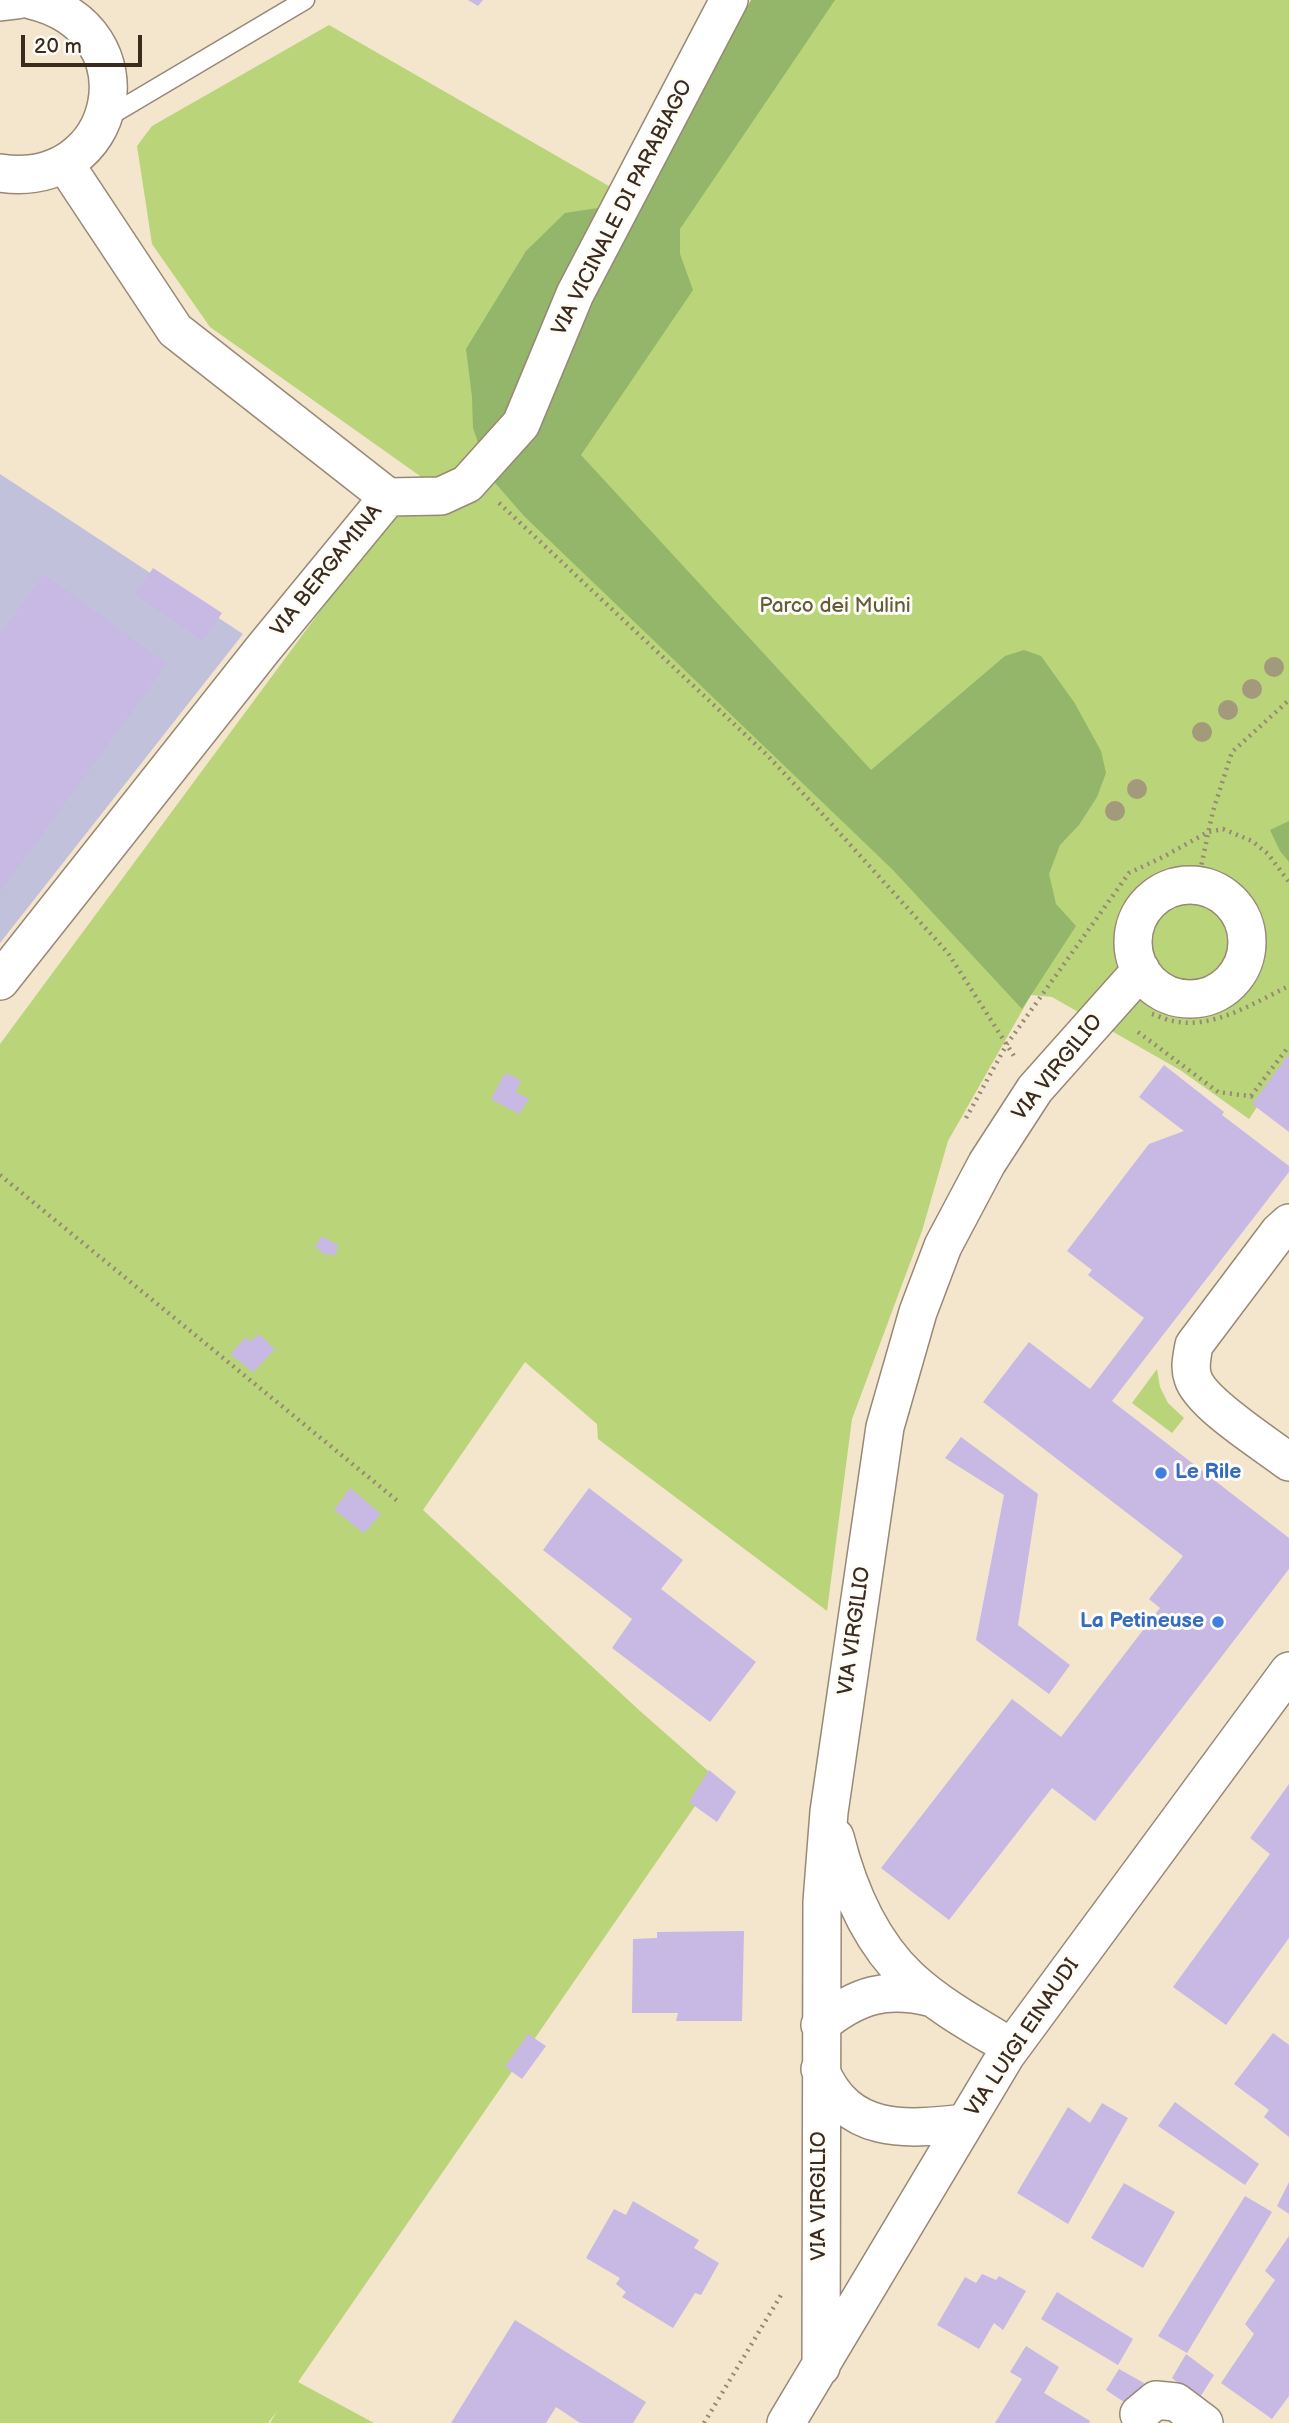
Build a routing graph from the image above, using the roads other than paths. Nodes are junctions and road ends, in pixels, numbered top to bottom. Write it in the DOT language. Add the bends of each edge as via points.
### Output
graph roads {
  1 [pos="18,0"];
  2 [pos="31,0"];
  3 [pos="305,0"];
  4 [pos="730,0"];
  5 [pos="0,2"];
  6 [pos="103,120"];
  7 [pos="65,164"];
  8 [pos="0,173"];
  9 [pos="388,497"];
  10 [pos="1141,970"];
  11 [pos="0,981"];
  12 [pos="1289,1223"];
  13 [pos="1289,1462"];
  14 [pos="1289,1671"];
  15 [pos="829,1812"];
  16 [pos="933,1998"];
  17 [pos="820,2025"];
  18 [pos="1011,2047"];
  19 [pos="820,2069"];
  20 [pos="965,2123"];
  21 [pos="821,2367"];
  22 [pos="1139,2414"];
  23 [pos="786,2423"];
  24 [pos="1204,2423"];
  1 -- 5 [label="street"];
  2 -- 6 [label="street" via="52,5 79,21 94,38 106,67"];
  3 -- 6 [label="lane"];
  4 -- 9 [label="street, VIA VICINALE DI PARABIAGO" via="575,294 521,424 467,484 441,496"];
  6 -- 7 [label="street" via="89,144"];
  7 -- 8 [label="street" via="32,176"];
  7 -- 9 [label="street, VIA BERGAMINA" via="175,330"];
  9 -- 11 [label="street, VIA BERGAMINA"];
  10 -- 10 [label="street" via="1152,985 1168,995 1205,998 1222,990 1245,962 1246,925 1238,908 1225,895 1198,885 1174,886 1158,894 1137,920 1133,937"];
  10 -- 15 [label="street, VIA VIRGILIO" via="1112,1013 1035,1088 943,1245 885,1427"];
  12 -- 13 [label="street" via="1194,1346 1191,1359 1194,1380 1208,1400"];
  14 -- 18 [label="street, VIA LUIGI EINAUDI"];
  15 -- 16 [label="street" via="851,1891 865,1919 908,1977"];
  15 -- 17 [label="street, VIA VIRGILIO" via="821,1914"];
  16 -- 17 [label="street" via="907,1992 869,1997 849,2004"];
  16 -- 18 [label="street"];
  17 -- 19 [label="street, VIA VIRGILIO"];
  18 -- 20 [label="street, VIA LUIGI EINAUDI"];
  19 -- 20 [label="street" via="838,2101 868,2121 913,2127"];
  19 -- 21 [label="street, VIA VIRGILIO"];
  20 -- 21 [label="street, VIA LUIGI EINAUDI"];
  21 -- 23 [label="street, VIA LUIGI EINAUDI"];
  22 -- 24 [label="street" via="1156,2400 1176,2402"];
}
